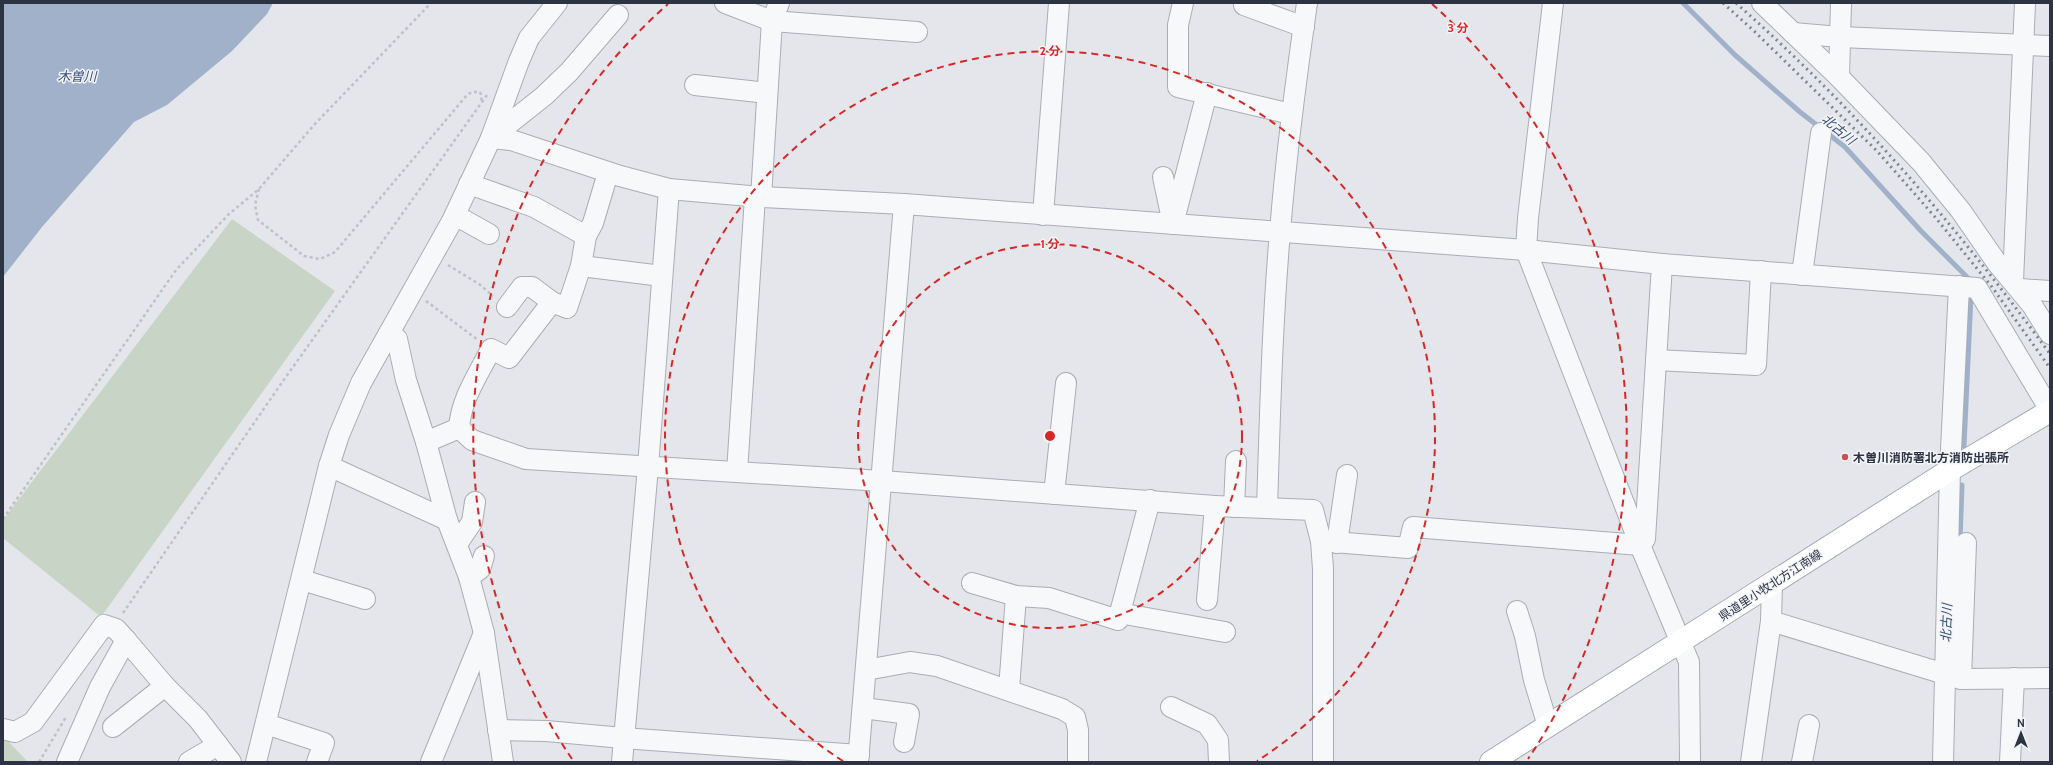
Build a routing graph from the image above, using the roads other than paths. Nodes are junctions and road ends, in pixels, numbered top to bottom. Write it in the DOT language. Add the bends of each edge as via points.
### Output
graph roads {
  1 [pos="557,3"];
  2 [pos="725,3"];
  3 [pos="779,3"];
  4 [pos="1059,3"];
  5 [pos="1183,3"];
  6 [pos="1307,3"];
  7 [pos="1553,3"];
  8 [pos="1762,3"];
  9 [pos="1842,3"];
  10 [pos="2025,3"];
  11 [pos="1244,5"];
  12 [pos="618,15"];
  13 [pos="772,21"];
  14 [pos="1304,27"];
  15 [pos="917,32"];
  16 [pos="1793,33"];
  17 [pos="1840,37"];
  18 [pos="2024,45"];
  19 [pos="2050,46"];
  20 [pos="1839,77"];
  21 [pos="695,86"];
  22 [pos="768,94"];
  23 [pos="1207,94"];
  24 [pos="1291,114"];
  25 [pos="1821,133"];
  26 [pos="491,138"];
  27 [pos="608,173"];
  28 [pos="1163,177"];
  29 [pos="469,184"];
  30 [pos="669,189"];
  31 [pos="758,197"];
  32 [pos="904,204"];
  33 [pos="455,215"];
  34 [pos="1043,215"];
  35 [pos="1173,224"];
  36 [pos="1280,232"];
  37 [pos="489,234"];
  38 [pos="586,236"];
  39 [pos="1526,250"];
  40 [pos="1662,264"];
  41 [pos="582,266"];
  42 [pos="1761,271"];
  43 [pos="1802,275"];
  44 [pos="662,276"];
  45 [pos="2016,285"];
  46 [pos="1959,286"];
  47 [pos="2050,291"];
  48 [pos="552,302"];
  49 [pos="507,307"];
  50 [pos="389,333"];
  51 [pos="2050,334"];
  52 [pos="1656,360"];
  53 [pos="1066,383"];
  54 [pos="2050,411"];
  55 [pos="459,428"];
  56 [pos="426,442"];
  57 [pos="1236,461"];
  58 [pos="329,466"];
  59 [pos="648,467"];
  60 [pos="1950,470"];
  61 [pos="737,472"];
  62 [pos="1347,475"];
  63 [pos="882,481"];
  64 [pos="1054,494"];
  65 [pos="1150,500"];
  66 [pos="476,502"];
  67 [pos="1225,506"];
  68 [pos="1267,508"];
  69 [pos="447,520"];
  70 [pos="1329,542"];
  71 [pos="1966,543"];
  72 [pos="457,544"];
  73 [pos="1640,545"];
  74 [pos="484,556"];
  75 [pos="469,577"];
  76 [pos="302,580"];
  77 [pos="972,583"];
  78 [pos="1772,584"];
  79 [pos="1016,596"];
  80 [pos="365,599"];
  81 [pos="1207,600"];
  82 [pos="1517,611"];
  83 [pos="1119,613"];
  84 [pos="1771,622"];
  85 [pos="1225,632"];
  86 [pos="484,633"];
  87 [pos="121,634"];
  88 [pos="1680,642"];
  89 [pos="866,670"];
  90 [pos="1954,676"];
  91 [pos="2014,678"];
  92 [pos="2050,678"];
  93 [pos="165,686"];
  94 [pos="1009,689"];
  95 [pos="1171,707"];
  96 [pos="863,708"];
  97 [pos="266,724"];
  98 [pos="1809,725"];
  99 [pos="1548,726"];
  100 [pos="113,727"];
  101 [pos="3,729"];
  102 [pos="498,730"];
  103 [pos="623,738"];
  104 [pos="904,742"];
  105 [pos="218,745"];
  106 [pos="859,759"];
  107 [pos="67,762"];
  108 [pos="189,762"];
  109 [pos="232,762"];
  110 [pos="256,762"];
  111 [pos="317,762"];
  112 [pos="431,762"];
  113 [pos="503,762"];
  114 [pos="622,762"];
  115 [pos="1078,762"];
  116 [pos="1219,762"];
  117 [pos="1323,762"];
  118 [pos="1491,762"];
  119 [pos="1690,762"];
  120 [pos="1751,762"];
  121 [pos="1802,762"];
  122 [pos="1943,762"];
  123 [pos="2010,762"];
  1 -- 26 [label="street" via="529,38"];
  2 -- 13 [label="street"];
  3 -- 13 [label="street"];
  4 -- 34 [label="street"];
  5 -- 23 [label="street" via="1178,25 1178,86"];
  6 -- 14 [label="street"];
  7 -- 39 [label="street"];
  8 -- 16 [label="street"];
  9 -- 17 [label="street"];
  10 -- 18 [label="street"];
  11 -- 14 [label="street"];
  12 -- 26 [label="street" via="569,72 544,96"];
  13 -- 15 [label="street"];
  13 -- 22 [label="street"];
  14 -- 24 [label="street"];
  16 -- 17 [label="street"];
  16 -- 20 [label="street"];
  17 -- 18 [label="street"];
  17 -- 20 [label="street"];
  18 -- 19 [label="street"];
  18 -- 45 [label="street"];
  20 -- 45 [label="street" via="1921,162"];
  21 -- 22 [label="street"];
  22 -- 31 [label="street"];
  23 -- 24 [label="street"];
  23 -- 35 [label="street"];
  24 -- 36 [label="street"];
  25 -- 43 [label="street"];
  26 -- 27 [label="street" via="511,140"];
  26 -- 29 [label="street"];
  27 -- 30 [label="street"];
  27 -- 38 [label="street" via="594,223"];
  28 -- 35 [label="street"];
  29 -- 33 [label="street"];
  29 -- 38 [label="street" via="534,207"];
  30 -- 31 [label="street"];
  30 -- 44 [label="street"];
  31 -- 32 [label="street"];
  31 -- 61 [label="street"];
  32 -- 34 [label="street"];
  32 -- 63 [label="street"];
  33 -- 37 [label="street"];
  33 -- 50 [label="street"];
  34 -- 35 [label="street"];
  35 -- 36 [label="street"];
  36 -- 39 [label="street"];
  36 -- 68 [label="street"];
  38 -- 41 [label="street"];
  39 -- 40 [label="street"];
  39 -- 73 [label="street"];
  40 -- 42 [label="street"];
  40 -- 52 [label="street"];
  41 -- 44 [label="street"];
  41 -- 48 [label="street" via="567,308"];
  42 -- 43 [label="street"];
  42 -- 52 [label="street" via="1756,365"];
  43 -- 46 [label="street"];
  44 -- 59 [label="street"];
  45 -- 47 [label="street"];
  45 -- 51 [label="street"];
  46 -- 54 [label="street" via="1977,288"];
  46 -- 60 [label="street"];
  48 -- 49 [label="street" via="532,287 522,287"];
  48 -- 55 [label="street" via="509,358 491,349 464,399"];
  50 -- 56 [label="street" via="397,339 406,380"];
  50 -- 58 [label="street" via="361,383"];
  52 -- 73 [label="street" via="1645,539"];
  53 -- 64 [label="street"];
  54 -- 60 [label="main road, 県道里小牧北方江南線"];
  55 -- 56 [label="street"];
  55 -- 59 [label="street" via="472,440 526,459"];
  56 -- 69 [label="street"];
  57 -- 67 [label="street"];
  58 -- 69 [label="street"];
  58 -- 76 [label="street"];
  59 -- 61 [label="street"];
  59 -- 103 [label="street"];
  60 -- 78 [label="main road, 県道里小牧北方江南線"];
  60 -- 90 [label="street"];
  61 -- 63 [label="street"];
  62 -- 70 [label="street"];
  63 -- 64 [label="street"];
  63 -- 89 [label="street"];
  64 -- 65 [label="street"];
  65 -- 67 [label="street"];
  65 -- 83 [label="street"];
  66 -- 72 [label="street" via="472,522"];
  67 -- 68 [label="street"];
  67 -- 81 [label="street"];
  68 -- 70 [label="street" via="1313,510"];
  69 -- 72 [label="street"];
  70 -- 73 [label="street" via="1408,548 1413,526"];
  70 -- 117 [label="street" via="1324,569"];
  71 -- 90 [label="street"];
  72 -- 75 [label="street"];
  73 -- 88 [label="street"];
  74 -- 75 [label="street" via="480,569"];
  75 -- 86 [label="street"];
  76 -- 80 [label="street"];
  76 -- 97 [label="street"];
  77 -- 79 [label="street"];
  78 -- 84 [label="street"];
  78 -- 88 [label="main road, 県道里小牧北方江南線"];
  79 -- 83 [label="street" via="1049,598 1118,620"];
  79 -- 94 [label="street"];
  82 -- 99 [label="street" via="1526,636 1534,680"];
  83 -- 85 [label="street"];
  84 -- 90 [label="street"];
  84 -- 120 [label="street"];
  86 -- 102 [label="street"];
  86 -- 112 [label="street"];
  87 -- 93 [label="street"];
  87 -- 101 [label="street" via="104,626 33,722 15,732"];
  87 -- 107 [label="street"];
  88 -- 99 [label="main road, 県道里小牧北方江南線"];
  88 -- 119 [label="street" via="1689,662"];
  89 -- 94 [label="street" via="910,662 937,666"];
  89 -- 96 [label="street"];
  90 -- 91 [label="street"];
  90 -- 122 [label="street"];
  91 -- 92 [label="street"];
  91 -- 123 [label="street"];
  93 -- 100 [label="street"];
  93 -- 105 [label="street" via="198,719"];
  94 -- 115 [label="street" via="1062,709 1075,717 1078,730"];
  95 -- 116 [label="street" via="1207,724 1218,740"];
  96 -- 104 [label="street" via="909,714"];
  96 -- 106 [label="street"];
  97 -- 110 [label="street"];
  97 -- 111 [label="street" via="324,743"];
  98 -- 121 [label="street"];
  99 -- 118 [label="main road, 県道里小牧北方江南線"];
  102 -- 103 [label="street" via="546,731"];
  102 -- 113 [label="street"];
  103 -- 106 [label="street"];
  103 -- 114 [label="street"];
  105 -- 108 [label="street"];
  105 -- 109 [label="street"];
}
